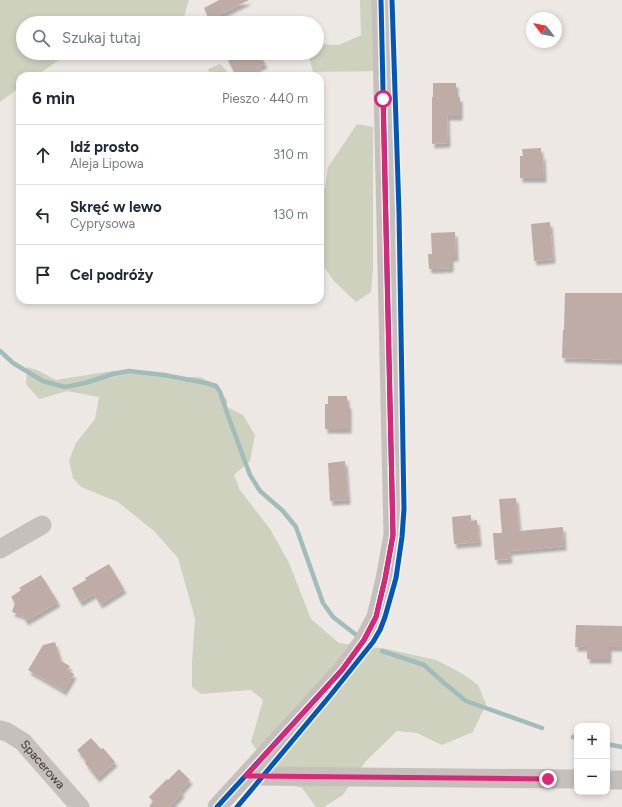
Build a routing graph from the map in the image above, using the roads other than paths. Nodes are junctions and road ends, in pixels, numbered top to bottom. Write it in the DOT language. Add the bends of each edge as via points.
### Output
graph roads {
  1 [pos="381,0"];
  2 [pos="42,525"];
  3 [pos="0,549"];
  4 [pos="0,730"];
  5 [pos="246,776"];
  6 [pos="574,780"];
  7 [pos="610,780"];
  8 [pos="622,780"];
  9 [pos="80,807"];
  10 [pos="217,807"];
  1 -- 5 [label="street" via="393,535 376,617 364,640 342,670"];
  2 -- 3 [label="street"];
  4 -- 9 [label="street, Spacerowa" via="23,742"];
  5 -- 6 [label="street"];
  5 -- 10 [label="street"];
  7 -- 8 [label="street"];
}
